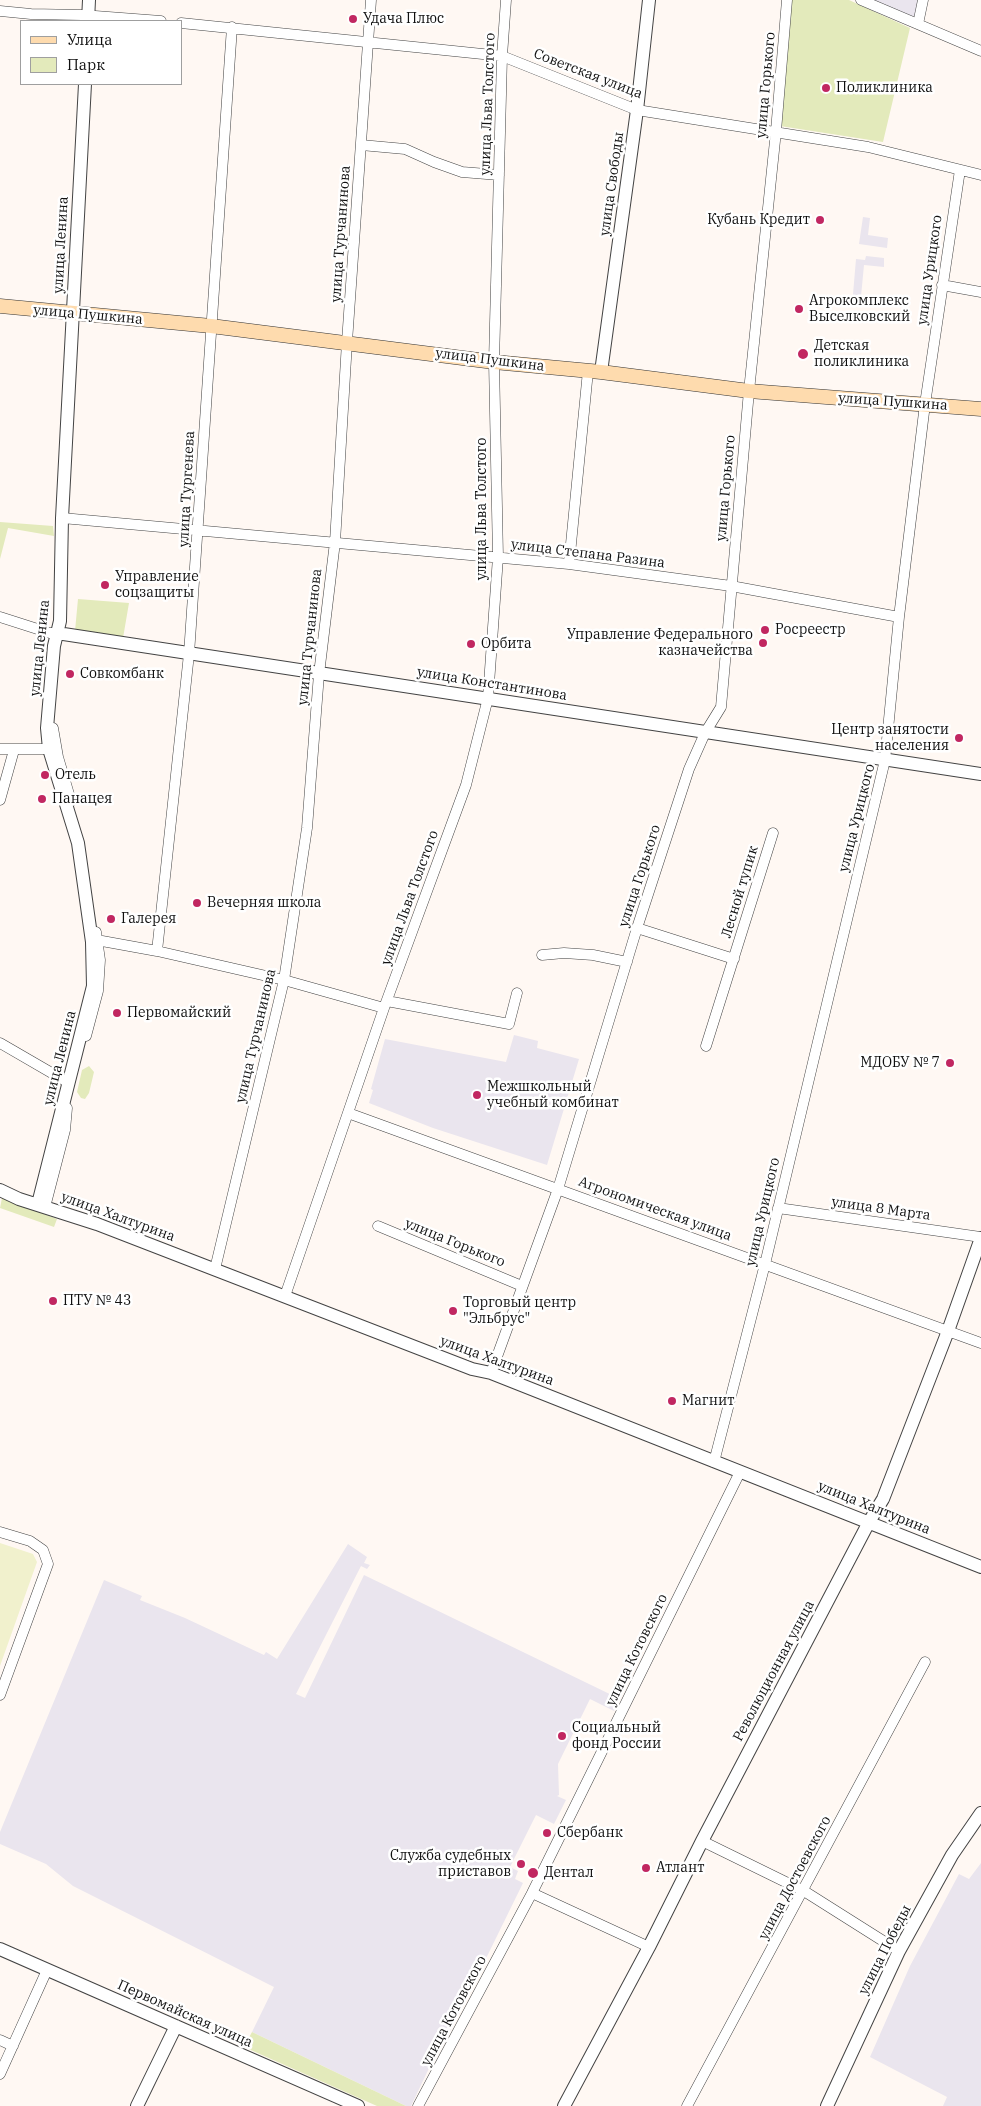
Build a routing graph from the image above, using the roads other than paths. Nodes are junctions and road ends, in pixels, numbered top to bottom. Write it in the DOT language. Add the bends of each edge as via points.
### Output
graph roads {
  1 [pos="89,0"];
  2 [pos="371,0"];
  3 [pos="506,0"];
  4 [pos="649,0"];
  5 [pos="787,0"];
  6 [pos="861,0"];
  7 [pos="923,0"];
  8 [pos="0,11"];
  9 [pos="88,18"];
  10 [pos="137,20"];
  11 [pos="182,23"];
  12 [pos="918,24"];
  13 [pos="232,27"];
  14 [pos="369,41"];
  15 [pos="981,51"];
  16 [pos="502,56"];
  17 [pos="85,85"];
  18 [pos="637,110"];
  19 [pos="776,131"];
  20 [pos="362,145"];
  21 [pos="960,170"];
  22 [pos="499,175"];
  23 [pos="981,175"];
  24 [pos="942,285"];
  25 [pos="981,292"];
  26 [pos="0,306"];
  27 [pos="73,314"];
  28 [pos="211,326"];
  29 [pos="347,342"];
  30 [pos="494,362"];
  31 [pos="594,371"];
  32 [pos="749,391"];
  33 [pos="925,404"];
  34 [pos="981,409"];
  35 [pos="62,518"];
  36 [pos="199,532"];
  37 [pos="335,542"];
  38 [pos="498,557"];
  39 [pos="569,564"];
  40 [pos="731,586"];
  41 [pos="0,617"];
  42 [pos="899,617"];
  43 [pos="59,634"];
  44 [pos="190,654"];
  45 [pos="319,674"];
  46 [pos="488,698"];
  47 [pos="705,733"];
  48 [pos="0,749"];
  49 [pos="49,749"];
  50 [pos="14,750"];
  51 [pos="885,760"];
  52 [pos="981,774"];
  53 [pos="0,800"];
  54 [pos="773,833"];
  55 [pos="637,928"];
  56 [pos="95,941"];
  57 [pos="157,952"];
  58 [pos="542,955"];
  59 [pos="734,959"];
  60 [pos="627,962"];
  61 [pos="284,980"];
  62 [pos="517,993"];
  63 [pos="385,1005"];
  64 [pos="0,1043"];
  65 [pos="706,1046"];
  66 [pos="69,1083"];
  67 [pos="348,1113"];
  68 [pos="558,1189"];
  69 [pos="0,1190"];
  70 [pos="41,1205"];
  71 [pos="778,1208"];
  72 [pos="378,1226"];
  73 [pos="981,1237"];
  74 [pos="765,1264"];
  75 [pos="215,1269"];
  76 [pos="522,1286"];
  77 [pos="285,1296"];
  78 [pos="948,1330"];
  79 [pos="981,1343"];
  80 [pos="491,1373"];
  81 [pos="714,1462"];
  82 [pos="740,1472"];
  83 [pos="869,1522"];
  84 [pos="0,1532"];
  85 [pos="981,1567"];
  86 [pos="925,1662"];
  87 [pos="0,1696"];
  88 [pos="981,1813"];
  89 [pos="702,1841"];
  90 [pos="804,1891"];
  91 [pos="532,1893"];
  92 [pos="649,1947"];
  93 [pos="0,1949"];
  94 [pos="899,1951"];
  95 [pos="47,1970"];
  96 [pos="176,2026"];
  97 [pos="0,2040"];
  98 [pos="13,2046"];
  99 [pos="0,2074"];
  100 [pos="137,2106"];
  101 [pos="358,2106"];
  102 [pos="418,2106"];
  103 [pos="564,2106"];
  104 [pos="687,2106"];
  105 [pos="827,2106"];
  1 -- 9 [label="street"];
  2 -- 14 [label="street, улица Турчанинова"];
  3 -- 16 [label="street, улица Льва Толстого"];
  4 -- 18 [label="street, улица Свободы"];
  5 -- 19 [label="street, улица Горького"];
  6 -- 12 [label="street"];
  7 -- 12 [label="street"];
  8 -- 9 [label="street"];
  9 -- 10 [label="street"];
  11 -- 13 [label="street, Советская улица"];
  12 -- 15 [label="street"];
  13 -- 14 [label="street, Советская улица"];
  13 -- 28 [label="street, улица Тургенева"];
  14 -- 16 [label="street, Советская улица"];
  14 -- 20 [label="street, улица Турчанинова"];
  16 -- 18 [label="street, Советская улица"];
  16 -- 22 [label="street, улица Льва Толстого"];
  17 -- 27 [label="street, улица Ленина"];
  18 -- 19 [label="street, Советская улица"];
  18 -- 31 [label="street, улица Свободы"];
  19 -- 21 [label="street, Советская улица" via="868,147"];
  19 -- 32 [label="street, улица Горького"];
  20 -- 22 [label="street" via="405,149 462,172"];
  20 -- 29 [label="street, улица Турчанинова"];
  21 -- 23 [label="street, Советская улица"];
  21 -- 24 [label="street, улица Урицкого"];
  22 -- 30 [label="street, улица Льва Толстого"];
  24 -- 25 [label="street"];
  24 -- 33 [label="street, улица Урицкого"];
  26 -- 27 [label="main road, улица Пушкина"];
  27 -- 28 [label="main road, улица Пушкина"];
  27 -- 35 [label="street, улица Ленина"];
  28 -- 29 [label="main road, улица Пушкина"];
  28 -- 36 [label="street, улица Тургенева"];
  29 -- 30 [label="main road, улица Пушкина"];
  29 -- 37 [label="street, улица Турчанинова"];
  30 -- 31 [label="main road, улица Пушкина"];
  30 -- 38 [label="street, улица Льва Толстого"];
  31 -- 32 [label="main road, улица Пушкина"];
  31 -- 39 [label="street, улица Свободы"];
  32 -- 33 [label="main road, улица Пушкина"];
  32 -- 40 [label="street, улица Горького"];
  33 -- 34 [label="main road, улица Пушкина"];
  33 -- 42 [label="street, улица Урицкого"];
  35 -- 36 [label="street, улица Степана Разина"];
  35 -- 43 [label="street, улица Ленина"];
  36 -- 37 [label="street, улица Степана Разина"];
  36 -- 44 [label="street, улица Тургенева"];
  37 -- 38 [label="street, улица Степана Разина"];
  37 -- 45 [label="street, улица Турчанинова"];
  38 -- 39 [label="street, улица Степана Разина"];
  38 -- 46 [label="street, улица Льва Толстого"];
  39 -- 40 [label="street, улица Степана Разина"];
  40 -- 42 [label="street, улица Степана Разина"];
  40 -- 47 [label="street, улица Горького" via="721,707"];
  41 -- 43 [label="street, улица Константинова"];
  42 -- 51 [label="street, улица Урицкого"];
  43 -- 44 [label="street, улица Константинова"];
  43 -- 49 [label="street, улица Ленина" via="54,646 47,728"];
  43 -- 56 [label="street" via="53,731 84,850"];
  44 -- 45 [label="street, улица Константинова"];
  44 -- 57 [label="street, улица Тургенева"];
  45 -- 46 [label="street, улица Константинова"];
  45 -- 61 [label="street, улица Турчанинова" via="307,828"];
  46 -- 47 [label="street, улица Константинова"];
  46 -- 63 [label="street, улица Льва Толстого" via="466,785"];
  47 -- 51 [label="street, улица Константинова"];
  47 -- 55 [label="street, улица Горького" via="688,768"];
  48 -- 50 [label="street"];
  49 -- 50 [label="street"];
  49 -- 56 [label="street, улица Ленина" via="78,843"];
  50 -- 53 [label="street"];
  51 -- 52 [label="street, улица Константинова"];
  51 -- 71 [label="street, улица Урицкого"];
  54 -- 59 [label="street, Лесной тупик"];
  55 -- 59 [label="street, Лесной тупик"];
  55 -- 60 [label="street, улица Горького"];
  56 -- 57 [label="street"];
  56 -- 66 [label="street, улица Ленина" via="93,986"];
  56 -- 70 [label="street" via="100,960 96,999 78,1061 65,1130"];
  57 -- 61 [label="street"];
  58 -- 60 [label="street" via="593,955"];
  59 -- 65 [label="street, Лесной тупик"];
  60 -- 68 [label="street, улица Горького"];
  61 -- 63 [label="street"];
  61 -- 75 [label="street, улица Турчанинова"];
  62 -- 63 [label="street" via="509,1024"];
  63 -- 67 [label="street, улица Льва Толстого"];
  64 -- 66 [label="street"];
  66 -- 70 [label="street, улица Ленина"];
  67 -- 68 [label="street, Агрономическая улица"];
  67 -- 77 [label="street, улица Льва Толстого"];
  68 -- 74 [label="street, Агрономическая улица"];
  68 -- 76 [label="street, улица Горького"];
  69 -- 70 [label="street, улица Халтурина"];
  70 -- 75 [label="street, улица Халтурина"];
  71 -- 73 [label="street, улица 8 Марта"];
  71 -- 74 [label="street, улица Урицкого"];
  72 -- 76 [label="street, улица Горького"];
  73 -- 78 [label="street, Революционная улица"];
  74 -- 78 [label="street, Агрономическая улица"];
  74 -- 81 [label="street, улица Урицкого"];
  75 -- 77 [label="street, улица Халтурина"];
  76 -- 80 [label="street, улица Горького"];
  77 -- 80 [label="street, улица Халтурина" via="472,1369"];
  78 -- 79 [label="street, Агрономическая улица"];
  78 -- 83 [label="street, Революционная улица" via="883,1499"];
  80 -- 81 [label="street, улица Халтурина"];
  81 -- 82 [label="street, улица Халтурина"];
  82 -- 83 [label="street, улица Халтурина"];
  82 -- 91 [label="street, улица Котовского"];
  83 -- 85 [label="street, улица Халтурина"];
  83 -- 89 [label="street, Революционная улица"];
  84 -- 87 [label="street" via="30,1541 43,1550 48,1564"];
  86 -- 90 [label="street, улица Достоевского"];
  88 -- 94 [label="street, улица Победы" via="952,1855"];
  89 -- 90 [label="street"];
  89 -- 92 [label="street, Революционная улица"];
  90 -- 94 [label="street"];
  90 -- 104 [label="street, улица Достоевского"];
  91 -- 92 [label="street"];
  91 -- 102 [label="street, улица Котовского"];
  92 -- 103 [label="street, Революционная улица"];
  93 -- 95 [label="street, Первомайская улица"];
  94 -- 105 [label="street, улица Победы"];
  95 -- 96 [label="street, Первомайская улица"];
  95 -- 98 [label="street"];
  96 -- 100 [label="street"];
  96 -- 101 [label="street, Первомайская улица"];
  97 -- 98 [label="street"];
  98 -- 99 [label="street"];
}
